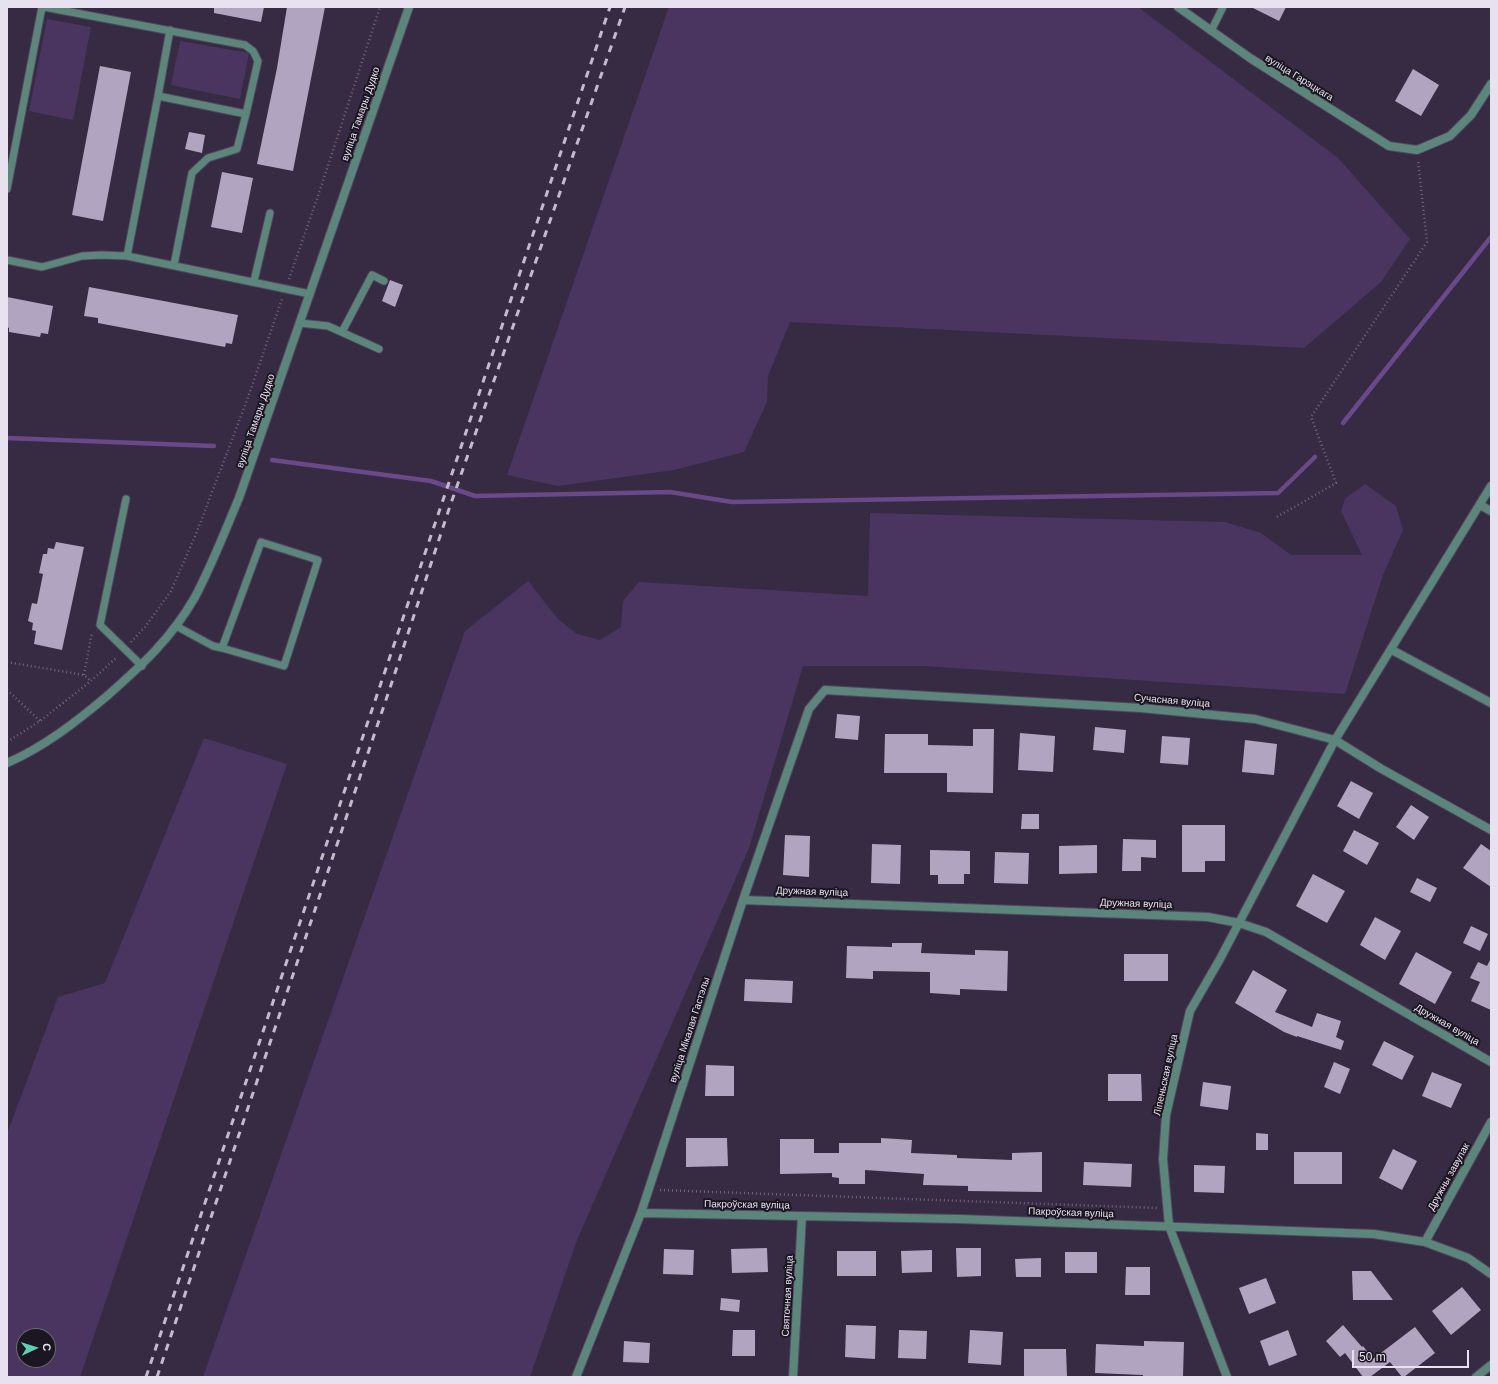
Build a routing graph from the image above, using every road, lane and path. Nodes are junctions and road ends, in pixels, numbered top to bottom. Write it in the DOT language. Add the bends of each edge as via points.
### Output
graph roads {
  1 [pos="43,7"];
  2 [pos="380,7"];
  3 [pos="409,7"];
  4 [pos="1178,7"];
  5 [pos="1223,7"];
  6 [pos="170,30"];
  7 [pos="1211,31"];
  8 [pos="1491,84"];
  9 [pos="158,96"];
  10 [pos="246,114"];
  11 [pos="1417,150"];
  12 [pos="7,189"];
  13 [pos="270,213"];
  14 [pos="127,256"];
  15 [pos="7,260"];
  16 [pos="174,265"];
  17 [pos="254,281"];
  18 [pos="384,281"];
  19 [pos="286,288"];
  20 [pos="310,294"];
  21 [pos="300,323"];
  22 [pos="342,332"];
  23 [pos="379,349"];
  24 [pos="1491,486"];
  25 [pos="126,499"];
  26 [pos="1480,505"];
  27 [pos="1491,511"];
  28 [pos="1277,517"];
  29 [pos="176,626"];
  30 [pos="222,648"];
  31 [pos="125,649"];
  32 [pos="1392,650"];
  33 [pos="7,662"];
  34 [pos="142,666"];
  35 [pos="91,681"];
  36 [pos="7,690"];
  37 [pos="825,690"];
  38 [pos="1491,703"];
  39 [pos="40,721"];
  40 [pos="1335,740"];
  41 [pos="7,742"];
  42 [pos="7,763"];
  43 [pos="1491,830"];
  44 [pos="743,900"];
  45 [pos="1239,923"];
  46 [pos="1491,1062"];
  47 [pos="1491,1122"];
  48 [pos="649,1190"];
  49 [pos="1167,1208"];
  50 [pos="641,1213"];
  51 [pos="802,1216"];
  52 [pos="1169,1226"];
  53 [pos="1425,1242"];
  54 [pos="1491,1274"];
  55 [pos="1491,1365"];
  56 [pos="576,1377"];
  57 [pos="793,1377"];
  58 [pos="1227,1377"];
  59 [pos="1476,1377"];
  1 -- 6 [label="lane"];
  1 -- 12 [label="lane"];
  2 -- 19 [label="path"];
  3 -- 20 [label="street, вуліца Тамары Дудко"];
  4 -- 7 [label="street, вуліца Гарэцкага"];
  5 -- 7 [label="lane"];
  6 -- 9 [label="lane"];
  6 -- 10 [label="lane" via="245,45 253,51 258,61"];
  7 -- 11 [label="street, вуліца Гарэцкага" via="1389,146"];
  8 -- 11 [label="street" via="1471,115 1450,136"];
  9 -- 10 [label="lane"];
  9 -- 14 [label="lane"];
  10 -- 16 [label="lane" via="237,149 208,158 192,173"];
  11 -- 28 [label="path" via="1427,242 1311,417 1336,483"];
  13 -- 17 [label="lane"];
  14 -- 15 [label="lane" via="82,256 42,268"];
  14 -- 16 [label="lane"];
  16 -- 17 [label="lane"];
  17 -- 19 [label="lane"];
  18 -- 22 [label="lane" via="372,275"];
  19 -- 20 [label="lane"];
  19 -- 31 [label="path" via="246,403 171,591"];
  20 -- 21 [label="street, вуліца Тамары Дудко"];
  21 -- 22 [label="lane" via="328,326"];
  21 -- 29 [label="street, вуліца Тамары Дудко" via="239,498 211,565"];
  22 -- 23 [label="lane"];
  24 -- 26 [label="street, Ліпеньская вуліца"];
  25 -- 31 [label="lane" via="100,625"];
  26 -- 27 [label="street"];
  26 -- 32 [label="street, Ліпеньская вуліца"];
  29 -- 30 [label="lane" via="213,646"];
  29 -- 34 [label="street, вуліца Тамары Дудко"];
  30 -- 30 [label="lane" via="284,666 318,560 261,542"];
  31 -- 34 [label="lane"];
  31 -- 35 [label="path"];
  32 -- 38 [label="street"];
  32 -- 40 [label="street, Ліпеньская вуліца"];
  33 -- 35 [label="path" via="84,675"];
  34 -- 42 [label="street, вуліца Тамары Дудко" via="76,722 25,755"];
  35 -- 39 [label="path"];
  36 -- 39 [label="path"];
  37 -- 40 [label="street, Сучасная вуліца" via="1141,708 1255,719"];
  37 -- 44 [label="street, вуліца Мікалая Гастэлы" via="809,709"];
  39 -- 41 [label="path"];
  40 -- 43 [label="street, Сучасная вуліца"];
  40 -- 45 [label="street, Ліпеньская вуліца"];
  44 -- 45 [label="street, Дружная вуліца" via="1208,917"];
  44 -- 48 [label="street, вуліца Мікалая Гастэлы"];
  45 -- 46 [label="street, Дружная вуліца" via="1266,932"];
  45 -- 49 [label="street, Ліпеньская вуліца" via="1190,1011 1166,1115 1163,1159"];
  47 -- 53 [label="street, Дружны завулак"];
  48 -- 49 [label="path"];
  48 -- 50 [label="street, вуліца Мікалая Гастэлы"];
  49 -- 52 [label="street, Ліпеньская вуліца"];
  50 -- 51 [label="street, Пакроўская вуліца"];
  50 -- 56 [label="street, вуліца Мікалая Гастэлы"];
  51 -- 52 [label="street, Пакроўская вуліца"];
  51 -- 57 [label="street, Святочная вуліца"];
  52 -- 53 [label="street, Пакроўская вуліца" via="1374,1234"];
  52 -- 58 [label="street, Ліпеньская вуліца"];
  53 -- 54 [label="street, Пакроўская вуліца" via="1468,1258"];
  55 -- 59 [label="street"];
}
